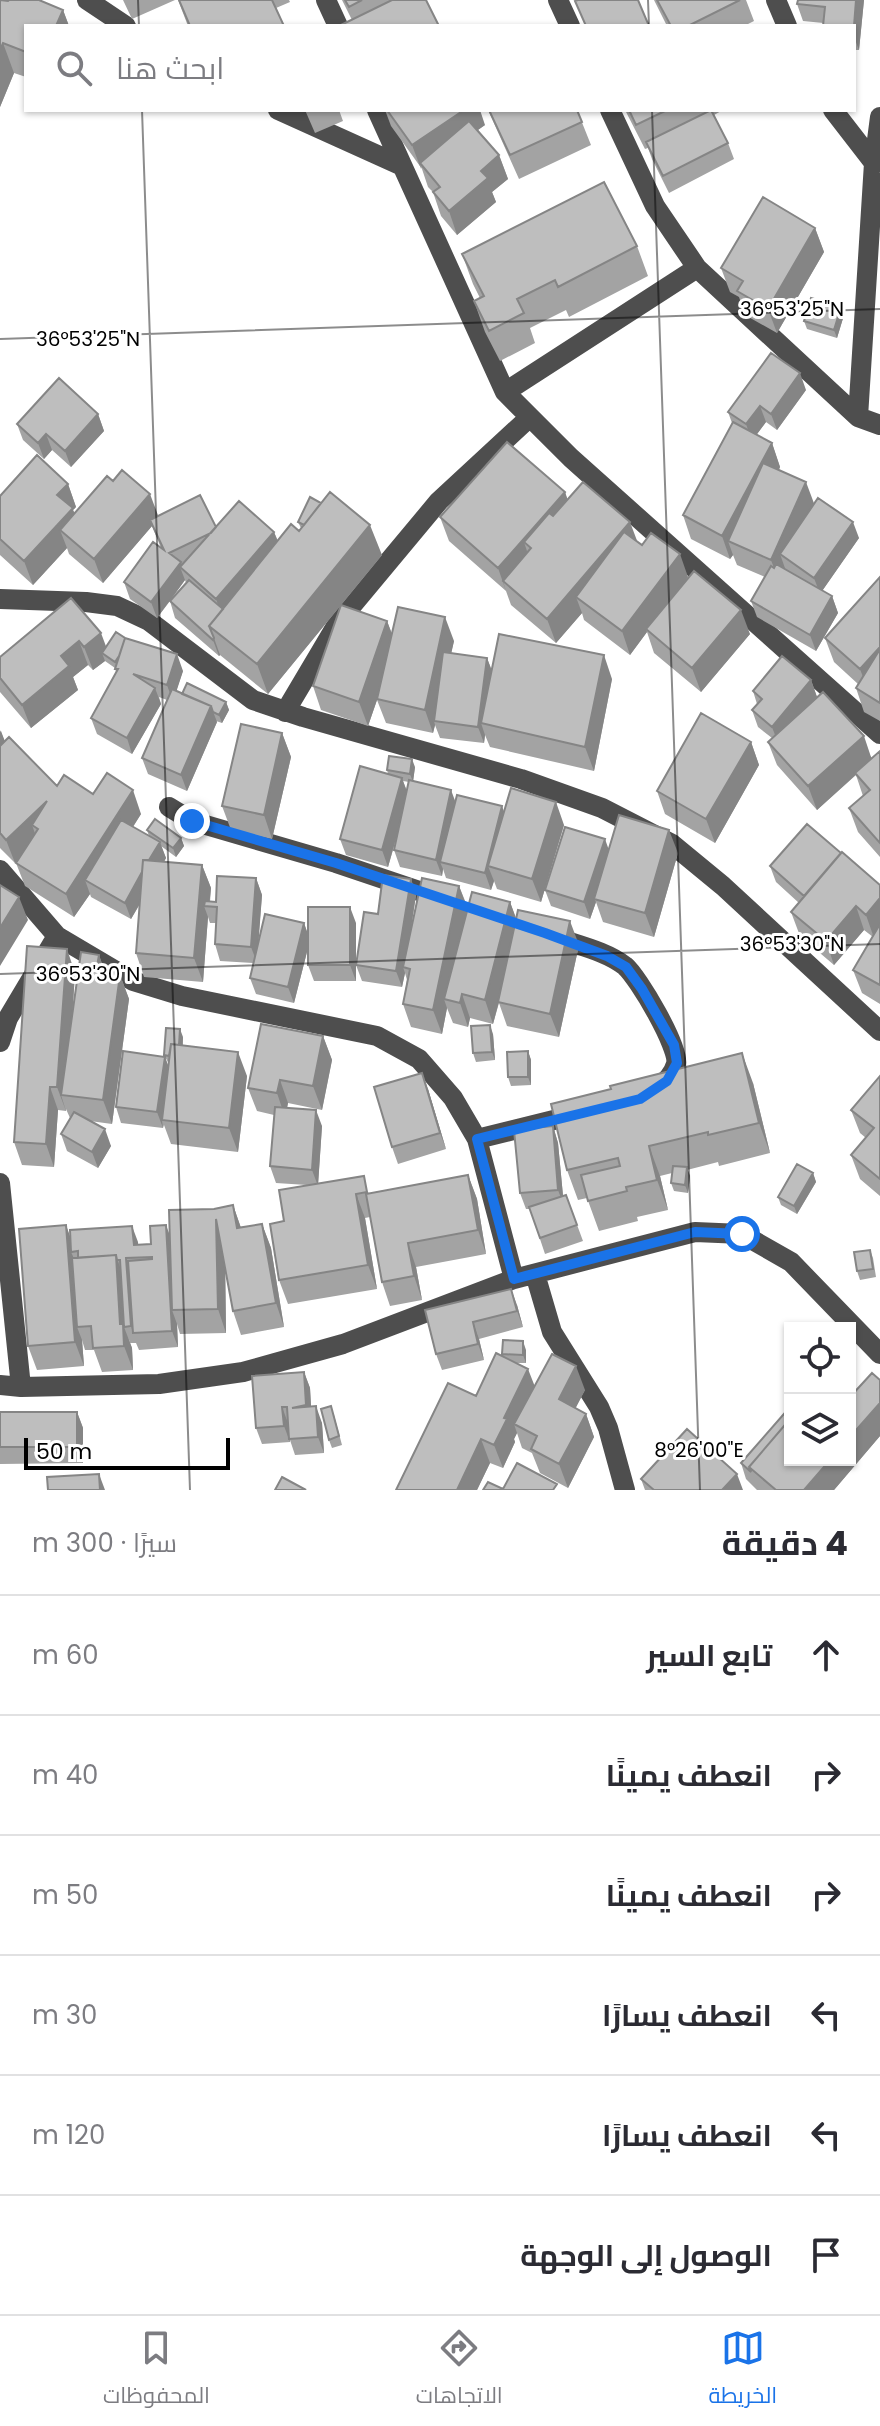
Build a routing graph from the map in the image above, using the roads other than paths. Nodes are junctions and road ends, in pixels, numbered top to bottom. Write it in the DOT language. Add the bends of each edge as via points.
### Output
graph roads {
  1 [pos="87,0"];
  2 [pos="326,0"];
  3 [pos="558,0"];
  4 [pos="776,0"];
  5 [pos="123,24"];
  6 [pos="337,24"];
  7 [pos="569,24"];
  8 [pos="786,24"];
  9 [pos="282,112"];
  10 [pos="378,112"];
  11 [pos="611,112"];
  12 [pos="835,112"];
  13 [pos="880,117"];
  14 [pos="877,162"];
  15 [pos="402,166"];
  16 [pos="697,268"];
  17 [pos="505,392"];
  18 [pos="530,417"];
  19 [pos="858,417"];
  20 [pos="880,425"];
  21 [pos="0,599"];
  22 [pos="285,712"];
  23 [pos="880,734"];
  24 [pos="169,807"];
  25 [pos="0,870"];
  26 [pos="471,908"];
  27 [pos="530,928"];
  28 [pos="57,936"];
  29 [pos="880,1031"];
  30 [pos="0,1042"];
  31 [pos="640,1099"];
  32 [pos="595,1110"];
  33 [pos="477,1139"];
  34 [pos="0,1183"];
  35 [pos="535,1274"];
  36 [pos="514,1279"];
  37 [pos="880,1354"];
  38 [pos="10,1386"];
  39 [pos="625,1490"];
  1 -- 5 [label="street"];
  2 -- 6 [label="street"];
  3 -- 7 [label="street"];
  4 -- 8 [label="street"];
  9 -- 15 [label="street"];
  10 -- 15 [label="street"];
  11 -- 16 [label="street" via="655,206"];
  12 -- 14 [label="street"];
  13 -- 14 [label="street"];
  14 -- 19 [label="street"];
  15 -- 17 [label="street"];
  16 -- 17 [label="street"];
  16 -- 19 [label="street"];
  17 -- 18 [label="street"];
  18 -- 22 [label="street" via="439,501 339,621"];
  18 -- 23 [label="street"];
  19 -- 20 [label="street"];
  21 -- 22 [label="street" via="117,606 149,621 253,700"];
  22 -- 29 [label="street" via="521,779 602,808 672,844"];
  24 -- 26 [label="street" via="192,821"];
  25 -- 28 [label="street"];
  27 -- 31 [label="street" via="607,956 626,967 642,989 674,1045 677,1063 667,1081"];
  28 -- 30 [label="street" via="8,1018"];
  28 -- 33 [label="street" via="133,981 377,1036 419,1059 453,1098"];
  32 -- 33 [label="street"];
  33 -- 36 [label="street"];
  34 -- 38 [label="street"];
  35 -- 36 [label="street"];
  35 -- 37 [label="street" via="695,1232 742,1234 791,1262"];
  35 -- 39 [label="street" via="552,1332 608,1428"];
  36 -- 38 [label="street" via="343,1344 243,1372 159,1384"];
}
